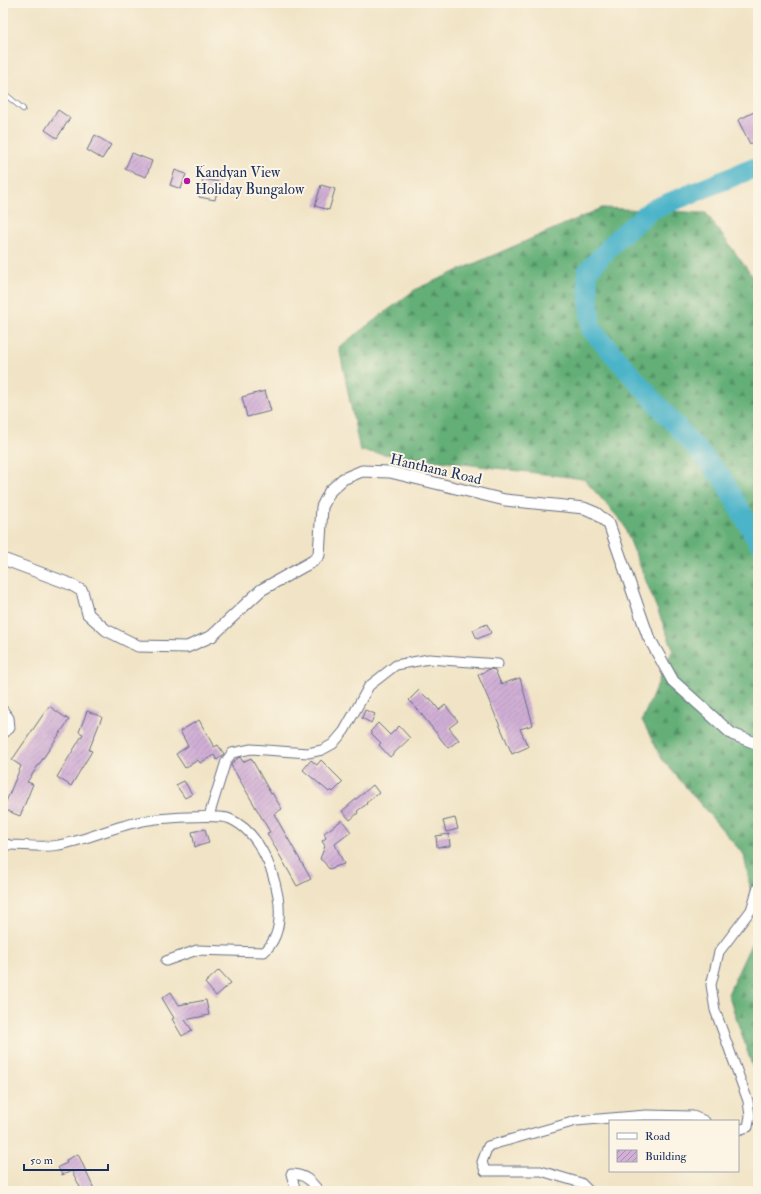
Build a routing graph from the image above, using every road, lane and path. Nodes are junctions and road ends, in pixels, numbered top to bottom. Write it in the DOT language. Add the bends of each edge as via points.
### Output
graph roads {
  1 [pos="3,94"];
  2 [pos="23,109"];
  3 [pos="3,559"];
  4 [pos="498,664"];
  5 [pos="3,710"];
  6 [pos="3,734"];
  7 [pos="758,744"];
  8 [pos="209,816"];
  9 [pos="3,843"];
  10 [pos="758,887"];
  11 [pos="166,961"];
  12 [pos="703,1120"];
  13 [pos="739,1130"];
  14 [pos="296,1191"];
  15 [pos="319,1191"];
  16 [pos="589,1191"];
  1 -- 2 [label="lane"];
  3 -- 7 [label="street, Hanthana Road" via="70,584 82,592 88,614 106,630 138,646 187,647 212,636 261,590 313,561 319,554 322,507 330,491 343,479 362,471 390,472 505,500 584,508 596,513 609,524 648,636 673,681 732,734"];
  4 -- 8 [label="street" via="429,659 396,665 369,686 334,744 308,753 251,749 232,753 226,761"];
  5 -- 6 [label="street" via="9,718 10,728"];
  8 -- 9 [label="street" via="143,821 58,846"];
  8 -- 11 [label="street" via="229,818 240,824 262,848 276,885 280,910 278,928 271,946 264,952 197,950"];
  10 -- 13 [label="street" via="751,910 719,952 711,986 715,1010 748,1101 748,1127"];
  12 -- 16 [label="street" via="693,1116 646,1115 576,1121 488,1146 482,1162 485,1171 541,1171 582,1183"];
  14 -- 15 [label="street" via="291,1174 300,1174 311,1181"];
}
